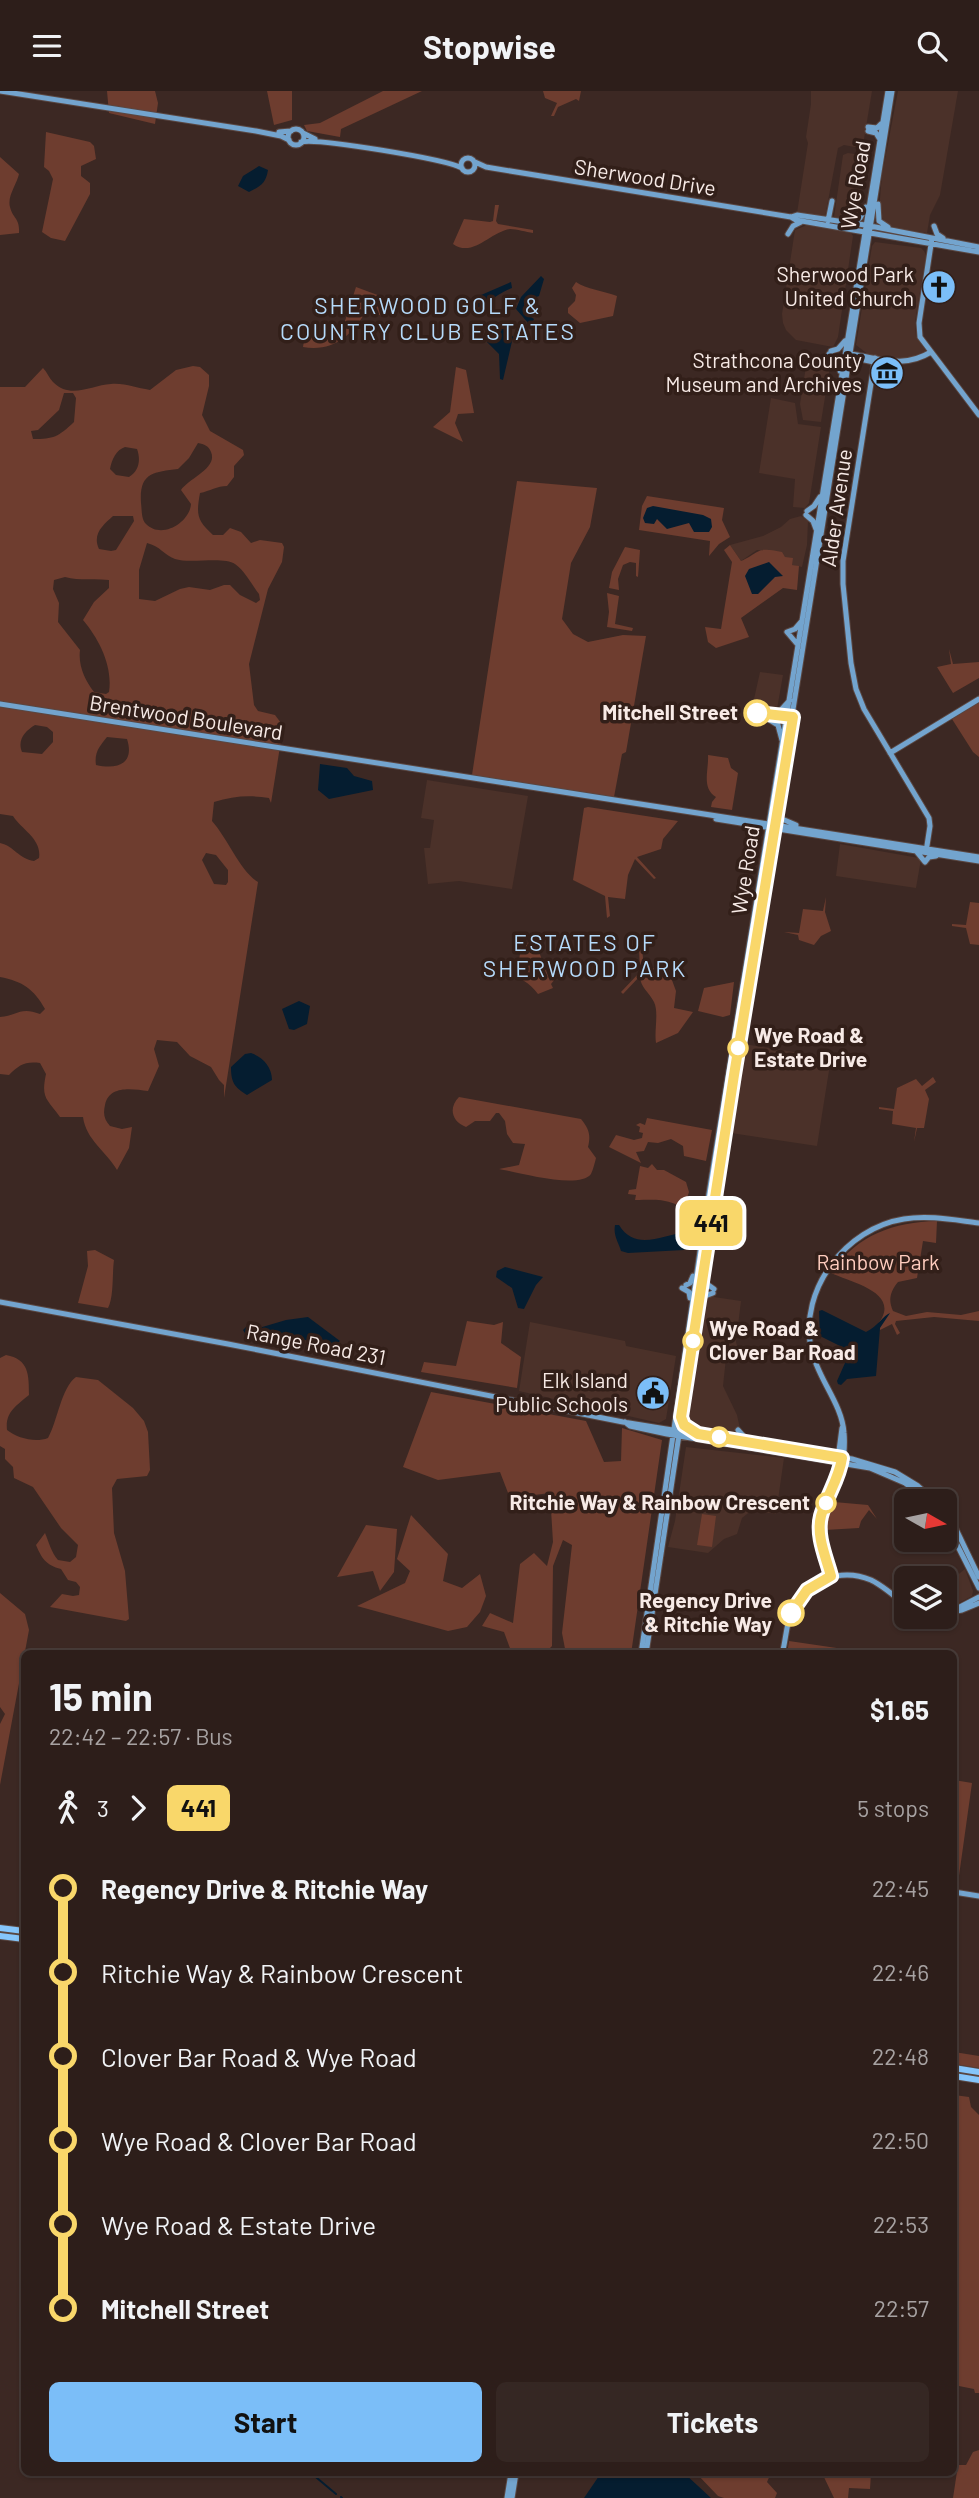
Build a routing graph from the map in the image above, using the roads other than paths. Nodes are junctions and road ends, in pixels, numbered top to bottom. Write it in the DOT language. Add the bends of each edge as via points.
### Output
graph roads {
  1 [pos="0,91"];
  2 [pos="890,91"];
  3 [pos="883,121"];
  4 [pos="234,129"];
  5 [pos="291,131"];
  6 [pos="303,133"];
  7 [pos="289,139"];
  8 [pos="880,139"];
  9 [pos="301,142"];
  10 [pos="356,146"];
  11 [pos="463,159"];
  12 [pos="443,161"];
  13 [pos="475,162"];
  14 [pos="462,168"];
  15 [pos="494,169"];
  16 [pos="472,171"];
  17 [pos="879,175"];
  18 [pos="870,199"];
  19 [pos="791,217"];
  20 [pos="826,220"];
  21 [pos="804,221"];
  22 [pos="812,222"];
  23 [pos="852,226"];
  24 [pos="934,226"];
  25 [pos="868,228"];
  26 [pos="788,234"];
  27 [pos="884,234"];
  28 [pos="909,236"];
  29 [pos="932,241"];
  30 [pos="959,243"];
  31 [pos="952,247"];
  32 [pos="864,250"];
  33 [pos="979,250"];
  34 [pos="929,258"];
  35 [pos="851,315"];
  36 [pos="848,335"];
  37 [pos="853,342"];
  38 [pos="931,352"];
  39 [pos="848,355"];
  40 [pos="872,359"];
  41 [pos="862,360"];
  42 [pos="844,378"];
  43 [pos="979,415"];
  44 [pos="823,491"];
  45 [pos="816,532"];
  46 [pos="803,619"];
  47 [pos="798,646"];
  48 [pos="979,699"];
  49 [pos="790,701"];
  50 [pos="0,703"];
  51 [pos="783,743"];
  52 [pos="890,753"];
  53 [pos="776,804"];
  54 [pos="681,811"];
  55 [pos="737,824"];
  56 [pos="754,824"];
  57 [pos="771,826"];
  58 [pos="793,832"];
  59 [pos="834,833"];
  60 [pos="928,839"];
  61 [pos="769,846"];
  62 [pos="917,849"];
  63 [pos="926,850"];
  64 [pos="942,853"];
  65 [pos="979,859"];
  66 [pos="979,1223"];
  67 [pos="698,1263"];
  68 [pos="704,1271"];
  69 [pos="0,1302"];
  70 [pos="693,1314"];
  71 [pos="679,1416"];
  72 [pos="660,1430"];
  73 [pos="738,1430"];
  74 [pos="677,1433"];
  75 [pos="698,1437"];
  76 [pos="750,1442"];
  77 [pos="841,1447"];
  78 [pos="672,1450"];
  79 [pos="820,1457"];
  80 [pos="675,1458"];
  81 [pos="839,1460"];
  82 [pos="862,1461"];
  83 [pos="835,1477"];
  84 [pos="913,1489"];
  85 [pos="919,1489"];
  86 [pos="957,1531"];
  87 [pos="957,1542"];
  88 [pos="831,1576"];
  89 [pos="977,1576"];
  90 [pos="979,1588"];
  91 [pos="894,1597"];
  92 [pos="977,1602"];
  93 [pos="957,1609"];
  94 [pos="644,1650"];
  95 [pos="644,1650"];
  96 [pos="783,1650"];
  97 [pos="957,1892"];
  98 [pos="979,1896"];
  99 [pos="0,1928"];
  100 [pos="21,1931"];
  101 [pos="0,1936"];
  102 [pos="21,1939"];
  103 [pos="957,2068"];
  104 [pos="979,2072"];
  105 [pos="957,2076"];
  106 [pos="979,2080"];
  107 [pos="513,2476"];
  108 [pos="509,2498"];
  1 -- 4 [label="main road"];
  2 -- 3 [label="main road, Wye Road"];
  2 -- 17 [label="main road, Wye Road"];
  3 -- 8 [label="main road, Wye Road"];
  3 -- 8 [label="main road" via="868,129"];
  4 -- 5 [label="main road"];
  4 -- 7 [label="main road"];
  5 -- 6 [label="main road"];
  5 -- 7 [label="main road"];
  6 -- 9 [label="main road"];
  6 -- 10 [label="main road"];
  7 -- 9 [label="main road" via="294,144"];
  8 -- 18 [label="main road, Wye Road"];
  9 -- 10 [label="main road"];
  10 -- 12 [label="main road"];
  11 -- 12 [label="main road"];
  11 -- 13 [label="main road"];
  11 -- 14 [label="main road"];
  12 -- 14 [label="main road"];
  13 -- 15 [label="main road, Sherwood Drive"];
  13 -- 16 [label="main road"];
  14 -- 16 [label="main road"];
  15 -- 16 [label="main road, Sherwood Drive"];
  15 -- 19 [label="main road, Sherwood Drive"];
  17 -- 25 [label="main road, Wye Road"];
  17 -- 28 [label="main road" via="879,221"];
  18 -- 23 [label="main road"];
  18 -- 25 [label="main road, Wye Road"];
  19 -- 20 [label="main road, Sherwood Drive"];
  19 -- 21 [label="main road, Sherwood Drive"];
  20 -- 22 [label="main road"];
  20 -- 23 [label="main road, Sherwood Drive"];
  21 -- 22 [label="main road, Sherwood Drive"];
  21 -- 26 [label="main road"];
  22 -- 23 [label="main road, Sherwood Drive"];
  23 -- 25 [label="main road, Sherwood Drive"];
  23 -- 32 [label="main road"];
  24 -- 30 [label="main road" via="937,235"];
  25 -- 27 [label="main road, Sherwood Drive"];
  25 -- 28 [label="main road, Sherwood Drive"];
  25 -- 32 [label="main road, Wye Road"];
  27 -- 28 [label="main road, Sherwood Drive"];
  27 -- 32 [label="main road"];
  28 -- 29 [label="main road, Sherwood Drive"];
  28 -- 34 [label="main road" via="925,246"];
  29 -- 30 [label="main road, Sherwood Drive"];
  29 -- 31 [label="main road, Sherwood Drive"];
  29 -- 34 [label="main road"];
  30 -- 33 [label="main road, Sherwood Drive"];
  31 -- 33 [label="main road, Sherwood Drive"];
  31 -- 34 [label="main road" via="935,248"];
  32 -- 35 [label="main road, Wye Road"];
  32 -- 37 [label="main road, Wye Road"];
  34 -- 38 [label="main road" via="919,327"];
  35 -- 36 [label="main road, Wye Road"];
  35 -- 39 [label="main road"];
  36 -- 39 [label="main road, Wye Road"];
  36 -- 42 [label="main road" via="840,348 830,353"];
  37 -- 39 [label="main road, Wye Road"];
  37 -- 40 [label="main road" via="856,351"];
  38 -- 40 [label="main road" via="914,361"];
  38 -- 43 [label="main road"];
  39 -- 40 [label="main road"];
  39 -- 41 [label="main road"];
  39 -- 42 [label="main road, Wye Road"];
  40 -- 41 [label="main road"];
  40 -- 52 [label="main road, Alder Avenue" via="843,584 856,689"];
  41 -- 42 [label="main road" via="854,363"];
  42 -- 44 [label="main road, Wye Road"];
  42 -- 53 [label="main road, Wye Road"];
  44 -- 45 [label="main road, Wye Road"];
  44 -- 45 [label="main road" via="807,513"];
  45 -- 46 [label="main road, Wye Road"];
  46 -- 47 [label="main road, Wye Road"];
  46 -- 47 [label="main road" via="787,632"];
  47 -- 49 [label="main road, Wye Road"];
  48 -- 52 [label="main road"];
  49 -- 51 [label="main road, Wye Road"];
  49 -- 51 [label="main road" via="769,716 778,725"];
  50 -- 54 [label="main road, Brentwood Boulevard"];
  51 -- 53 [label="main road, Wye Road"];
  52 -- 60 [label="main road, Alder Avenue" via="929,818"];
  53 -- 56 [label="main road"];
  53 -- 57 [label="main road, Wye Road"];
  53 -- 59 [label="main road" via="785,821"];
  54 -- 55 [label="main road"];
  54 -- 56 [label="main road"];
  55 -- 56 [label="main road"];
  55 -- 57 [label="main road"];
  56 -- 57 [label="main road"];
  56 -- 61 [label="main road"];
  57 -- 58 [label="main road"];
  57 -- 59 [label="main road"];
  57 -- 61 [label="main road, Wye Road"];
  58 -- 61 [label="main road" via="781,834"];
  58 -- 62 [label="main road"];
  59 -- 62 [label="main road"];
  60 -- 62 [label="main road"];
  60 -- 63 [label="main road, Alder Avenue"];
  60 -- 64 [label="main road"];
  61 -- 67 [label="main road, Wye Road"];
  61 -- 68 [label="main road, Wye Road"];
  62 -- 63 [label="main road"];
  62 -- 64 [label="main road" via="925,862"];
  63 -- 64 [label="main road"];
  64 -- 65 [label="main road"];
  66 -- 77 [label="main road" via="929,1217 889,1222 861,1236 831,1265 811,1308 809,1336 818,1371 843,1423"];
  67 -- 70 [label="main road, Wye Road"];
  67 -- 70 [label="main road" via="692,1281 684,1286"];
  68 -- 70 [label="main road, Wye Road"];
  68 -- 70 [label="main road" via="714,1291"];
  69 -- 72 [label="main road, Range Road 231"];
  70 -- 71 [label="main road, Wye Road"];
  71 -- 72 [label="main road"];
  71 -- 74 [label="main road, Wye Road"];
  71 -- 75 [label="main road"];
  72 -- 74 [label="main road, Range Road 231"];
  72 -- 78 [label="main road"];
  73 -- 76 [label="main road"];
  74 -- 75 [label="main road, Range Road 231"];
  74 -- 78 [label="main road, Wye Road"];
  74 -- 80 [label="main road, Wye Road"];
  75 -- 76 [label="main road"];
  75 -- 79 [label="main road"];
  75 -- 80 [label="main road" via="684,1443"];
  76 -- 79 [label="main road"];
  77 -- 79 [label="main road"];
  77 -- 81 [label="main road"];
  77 -- 82 [label="main road" via="848,1456"];
  78 -- 94 [label="main road, Wye Road"];
  79 -- 81 [label="main road"];
  79 -- 83 [label="main road" via="831,1464"];
  80 -- 95 [label="main road, Wye Road"];
  81 -- 82 [label="main road"];
  81 -- 83 [label="main road"];
  81 -- 84 [label="main road" via="884,1472"];
  82 -- 85 [label="main road" via="905,1478"];
  83 -- 88 [label="main road" via="820,1530"];
  86 -- 89 [label="main road"];
  87 -- 89 [label="main road"];
  88 -- 91 [label="main road" via="870,1580"];
  88 -- 96 [label="main road" via="814,1584 795,1604"];
  89 -- 90 [label="main road"];
  89 -- 92 [label="main road"];
  92 -- 93 [label="main road"];
  97 -- 98 [label="main road"];
  99 -- 100 [label="main road"];
  101 -- 102 [label="main road"];
  103 -- 104 [label="main road"];
  105 -- 106 [label="main road"];
  107 -- 108 [label="main road"];
}
